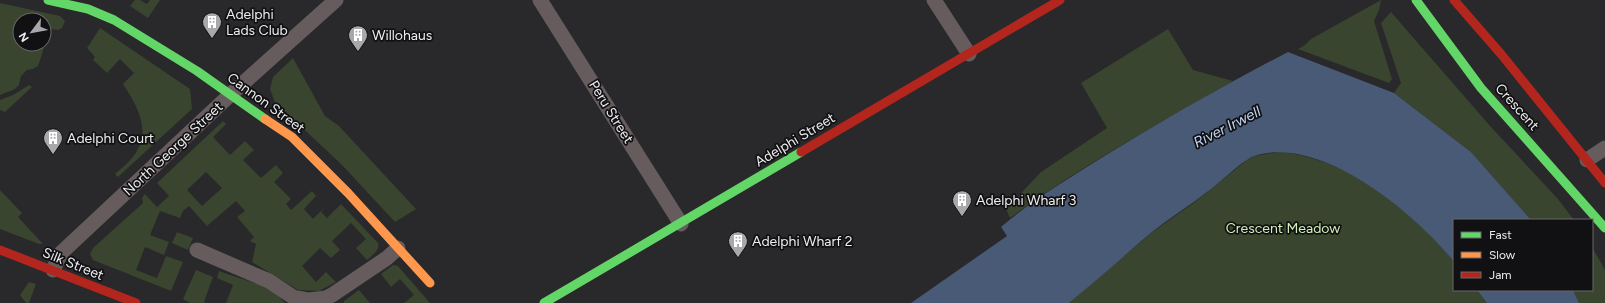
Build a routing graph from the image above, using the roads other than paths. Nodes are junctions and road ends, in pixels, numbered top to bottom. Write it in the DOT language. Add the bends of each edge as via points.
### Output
graph roads {
  1 [pos="48,0"];
  2 [pos="336,0"];
  3 [pos="540,0"];
  4 [pos="934,0"];
  5 [pos="1060,0"];
  6 [pos="1416,0"];
  7 [pos="1454,0"];
  8 [pos="969,54"];
  9 [pos="231,94"];
  10 [pos="1605,148"];
  11 [pos="1587,160"];
  12 [pos="1605,184"];
  13 [pos="681,224"];
  14 [pos="1605,228"];
  15 [pos="398,248"];
  16 [pos="0,250"];
  17 [pos="197,250"];
  18 [pos="53,270"];
  19 [pos="430,283"];
  20 [pos="136,303"];
  21 [pos="544,303"];
  1 -- 9 [label="main road, Cannon Street" via="88,9 114,20"];
  2 -- 9 [label="street, North George Street"];
  3 -- 13 [label="street, Peru Street"];
  4 -- 8 [label="street"];
  5 -- 8 [label="main road, Adelphi Street"];
  6 -- 14 [label="main road, Crescent" via="1481,88"];
  7 -- 11 [label="main road, Crescent"];
  8 -- 13 [label="main road, Adelphi Street"];
  9 -- 15 [label="main road, Cannon Street" via="292,137"];
  9 -- 18 [label="street, North George Street" via="61,253"];
  10 -- 11 [label="street"];
  11 -- 12 [label="main road, Crescent"];
  13 -- 21 [label="main road, Adelphi Street"];
  15 -- 17 [label="street" via="332,295 309,300 293,297 269,281"];
  15 -- 19 [label="main road, Cannon Street"];
  16 -- 18 [label="main road, Silk Street"];
  18 -- 20 [label="main road, Silk Street"];
}
